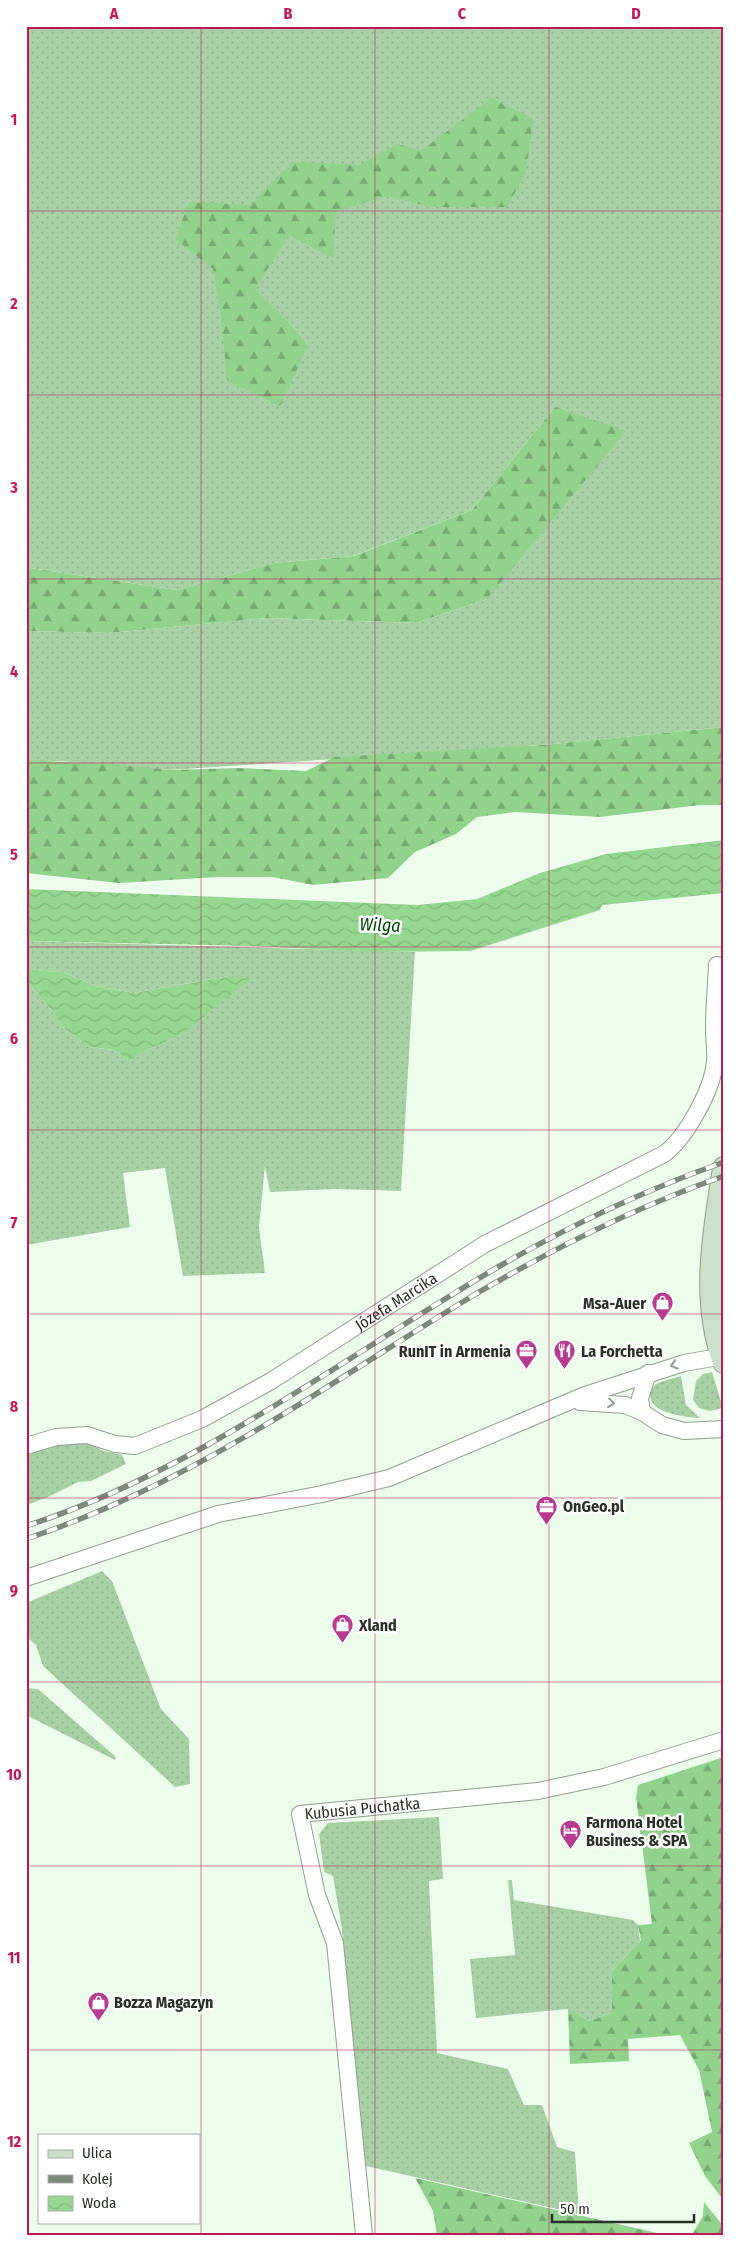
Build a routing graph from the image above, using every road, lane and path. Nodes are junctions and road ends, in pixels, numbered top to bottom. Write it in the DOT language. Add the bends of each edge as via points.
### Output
graph roads {
  1 [pos="717,964"];
  2 [pos="718,1077"];
  3 [pos="724,1168"];
  4 [pos="723,1359"];
  5 [pos="648,1373"];
  6 [pos="563,1404"];
  7 [pos="642,1412"];
  8 [pos="724,1429"];
  9 [pos="26,1446"];
  10 [pos="26,1578"];
  11 [pos="724,1740"];
  12 [pos="364,2235"];
  1 -- 2 [label="street, Józefa Marcika" via="714,1032"];
  2 -- 9 [label="street, Józefa Marcika" via="680,1140 664,1154 485,1244 271,1381 211,1414 135,1446 86,1435 56,1437"];
  3 -- 4 [label="street" via="710,1271 711,1315"];
  4 -- 5 [label="street, one-way" via="684,1362"];
  5 -- 6 [label="street"];
  5 -- 7 [label="street" via="640,1398"];
  6 -- 7 [label="street, one-way" via="605,1402"];
  6 -- 10 [label="street" via="389,1478 218,1514"];
  7 -- 8 [label="street" via="662,1425 684,1431"];
  11 -- 12 [label="street, Kubusia Puchatka" via="604,1777 538,1791 300,1814 317,1895 335,1943"];
}
